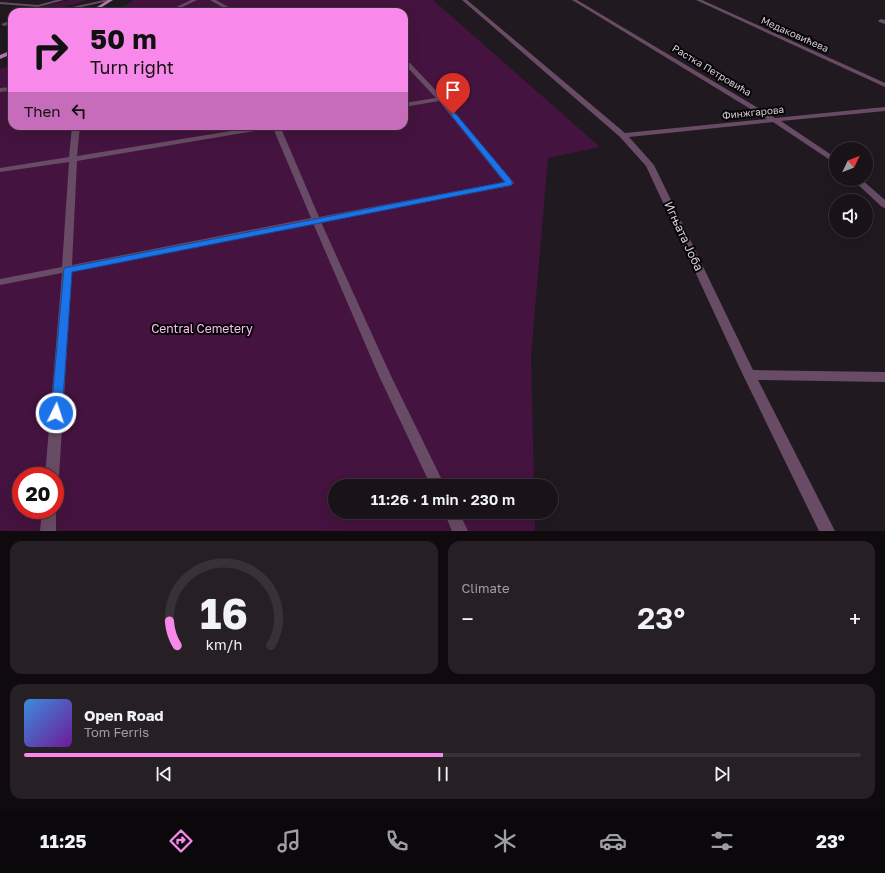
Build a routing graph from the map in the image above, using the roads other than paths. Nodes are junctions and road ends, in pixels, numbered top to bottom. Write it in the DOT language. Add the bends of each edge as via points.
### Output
graph roads {
  1 [pos="62,0"];
  2 [pos="111,0"];
  3 [pos="194,0"];
  4 [pos="212,0"];
  5 [pos="464,0"];
  6 [pos="574,0"];
  7 [pos="698,0"];
  8 [pos="0,3"];
  9 [pos="72,8"];
  10 [pos="98,8"];
  11 [pos="177,8"];
  12 [pos="227,8"];
  13 [pos="8,23"];
  14 [pos="4,24"];
  15 [pos="408,66"];
  16 [pos="885,85"];
  17 [pos="441,99"];
  18 [pos="408,104"];
  19 [pos="885,110"];
  20 [pos="774,120"];
  21 [pos="76,130"];
  22 [pos="251,130"];
  23 [pos="277,130"];
  24 [pos="623,135"];
  25 [pos="829,157"];
  26 [pos="73,159"];
  27 [pos="0,170"];
  28 [pos="864,186"];
  29 [pos="885,205"];
  30 [pos="316,220"];
  31 [pos="67,270"];
  32 [pos="0,282"];
  33 [pos="749,375"];
  34 [pos="885,377"];
  35 [pos="53,467"];
  36 [pos="435,479"];
  37 [pos="49,519"];
  38 [pos="454,519"];
  39 [pos="48,531"];
  40 [pos="460,531"];
  41 [pos="827,531"];
  1 -- 8 [label="street" via="38,6"];
  2 -- 9 [label="street"];
  2 -- 10 [label="main road"];
  3 -- 11 [label="street"];
  4 -- 12 [label="street"];
  5 -- 24 [label="street, Игњата Јоба"];
  6 -- 20 [label="street, Растка Петровића"];
  7 -- 16 [label="street, Медаковићева"];
  13 -- 14 [label="street"];
  15 -- 17 [label="street"];
  17 -- 18 [label="street"];
  17 -- 30 [label="street" via="510,183"];
  19 -- 20 [label="street, Финжгарова"];
  20 -- 24 [label="street, Финжгарова"];
  20 -- 25 [label="street, Растка Петровића"];
  21 -- 26 [label="street"];
  22 -- 26 [label="street"];
  23 -- 30 [label="street"];
  24 -- 33 [label="street, Игњата Јоба" via="650,165"];
  26 -- 27 [label="street"];
  26 -- 31 [label="street"];
  28 -- 29 [label="street"];
  30 -- 31 [label="street"];
  30 -- 36 [label="street" via="385,376"];
  31 -- 32 [label="street"];
  31 -- 35 [label="street"];
  33 -- 34 [label="street"];
  33 -- 41 [label="street, Игњата Јоба"];
  37 -- 39 [label="street"];
  38 -- 40 [label="street"];
}
